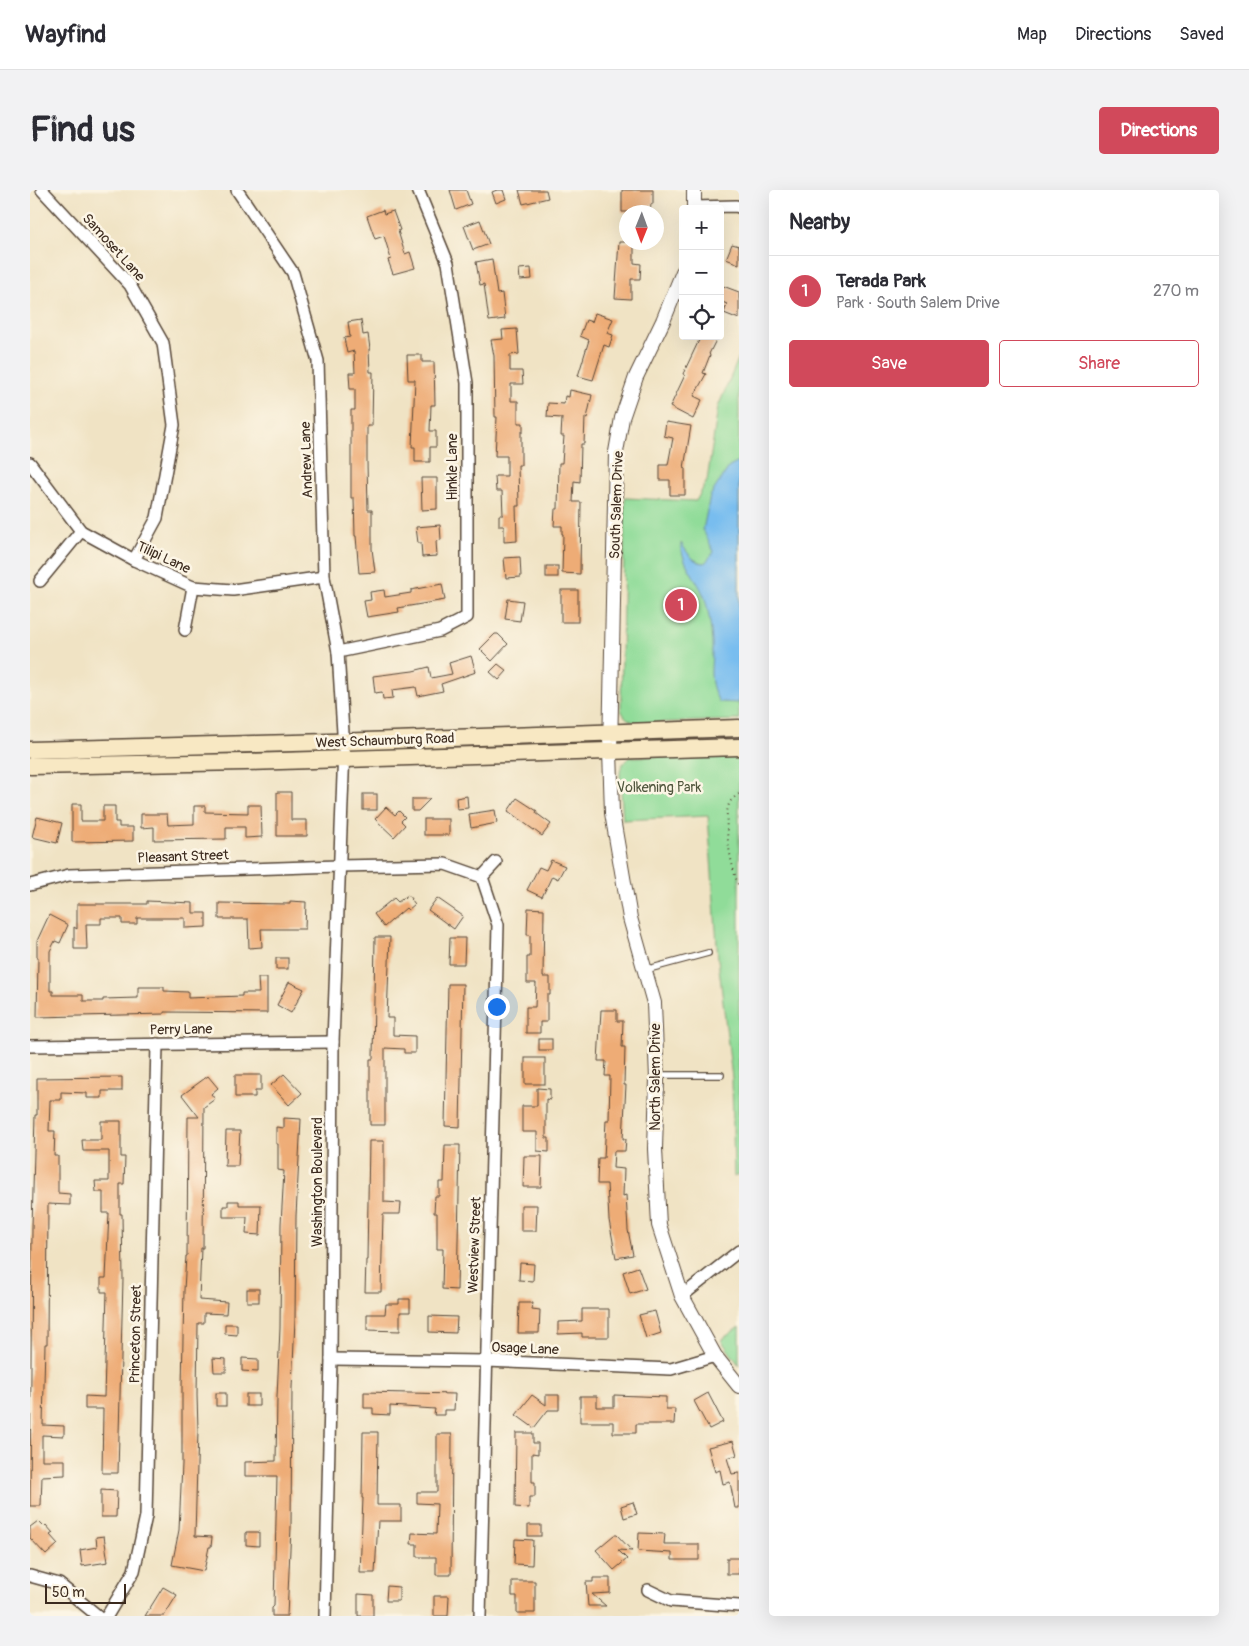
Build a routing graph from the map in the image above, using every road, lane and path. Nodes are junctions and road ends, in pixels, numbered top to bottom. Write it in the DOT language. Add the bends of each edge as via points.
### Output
graph roads {
  1 [pos="42,190"];
  2 [pos="237,190"];
  3 [pos="418,190"];
  4 [pos="694,190"];
  5 [pos="694,205"];
  6 [pos="724,207"];
  7 [pos="739,207"];
  8 [pos="679,282"];
  9 [pos="30,463"];
  10 [pos="81,531"];
  11 [pos="134,560"];
  12 [pos="324,578"];
  13 [pos="40,581"];
  14 [pos="193,587"];
  15 [pos="185,630"];
  16 [pos="338,652"];
  17 [pos="739,728"];
  18 [pos="611,732"];
  19 [pos="739,747"];
  20 [pos="30,750"];
  21 [pos="343,750"];
  22 [pos="610,751"];
  23 [pos="30,766"];
  24 [pos="739,794"];
  25 [pos="496,862"];
  26 [pos="338,866"];
  27 [pos="482,877"];
  28 [pos="30,885"];
  29 [pos="739,888"];
  30 [pos="708,953"];
  31 [pos="645,970"];
  32 [pos="333,1042"];
  33 [pos="157,1044"];
  34 [pos="30,1046"];
  35 [pos="657,1075"];
  36 [pos="721,1076"];
  37 [pos="739,1252"];
  38 [pos="682,1296"];
  39 [pos="715,1356"];
  40 [pos="331,1359"];
  41 [pos="486,1362"];
  42 [pos="739,1386"];
  43 [pos="30,1576"];
  44 [pos="648,1590"];
  45 [pos="739,1606"];
  46 [pos="98,1616"];
  47 [pos="107,1616"];
  48 [pos="325,1616"];
  49 [pos="480,1616"];
  1 -- 11 [label="street, Samoset Lane" via="130,284 163,343 174,425 157,518"];
  2 -- 12 [label="street, Andrew Lane" via="293,273 318,362"];
  3 -- 16 [label="street, Hinkle Lane" via="448,263 467,383 467,617 440,631"];
  4 -- 5 [label="street"];
  6 -- 7 [label="street"];
  8 -- 18 [label="street, South Salem Drive" via="636,377 622,418 616,452"];
  9 -- 10 [label="street, Tilipi Lane"];
  10 -- 11 [label="street, Tilipi Lane"];
  10 -- 13 [label="street"];
  11 -- 14 [label="street, Tilipi Lane"];
  12 -- 14 [label="street, Tilipi Lane" via="233,590"];
  12 -- 16 [label="street, Andrew Lane"];
  14 -- 15 [label="street"];
  16 -- 21 [label="street, Andrew Lane"];
  17 -- 18 [label="main road, West Schaumburg Road"];
  18 -- 21 [label="main road, West Schaumburg Road"];
  18 -- 22 [label="street, South Salem Drive"];
  19 -- 22 [label="main road, West Schaumburg Road"];
  20 -- 21 [label="main road, West Schaumburg Road"];
  21 -- 22 [label="main road, West Schaumburg Road"];
  21 -- 23 [label="main road, West Schaumburg Road"];
  21 -- 26 [label="street, Washington Boulevard"];
  22 -- 31 [label="street, North Salem Drive" via="612,813 630,918"];
  24 -- 29 [label="path" via="730,802 727,817 729,850"];
  25 -- 27 [label="street"];
  26 -- 27 [label="street" via="445,864"];
  26 -- 28 [label="street, Pleasant Street" via="69,875"];
  26 -- 32 [label="street, Washington Boulevard"];
  27 -- 41 [label="street, Westview Street" via="498,925"];
  30 -- 31 [label="lane"];
  31 -- 35 [label="street, North Salem Drive" via="654,1003"];
  32 -- 33 [label="street, Perry Lane"];
  32 -- 40 [label="street, Washington Boulevard"];
  33 -- 34 [label="street, Perry Lane"];
  33 -- 47 [label="street, Princeton Street" via="146,1516 134,1571"];
  35 -- 36 [label="lane"];
  35 -- 38 [label="street, North Salem Drive" via="658,1225"];
  37 -- 38 [label="street"];
  38 -- 39 [label="street, North Salem Drive"];
  39 -- 41 [label="street, Osage Lane" via="672,1369"];
  39 -- 42 [label="street, North Salem Drive"];
  40 -- 41 [label="street, Osage Lane"];
  40 -- 48 [label="street, Washington Boulevard"];
  41 -- 49 [label="street, Westview Street"];
  43 -- 46 [label="street" via="59,1584"];
  44 -- 45 [label="street" via="671,1601"];
}
